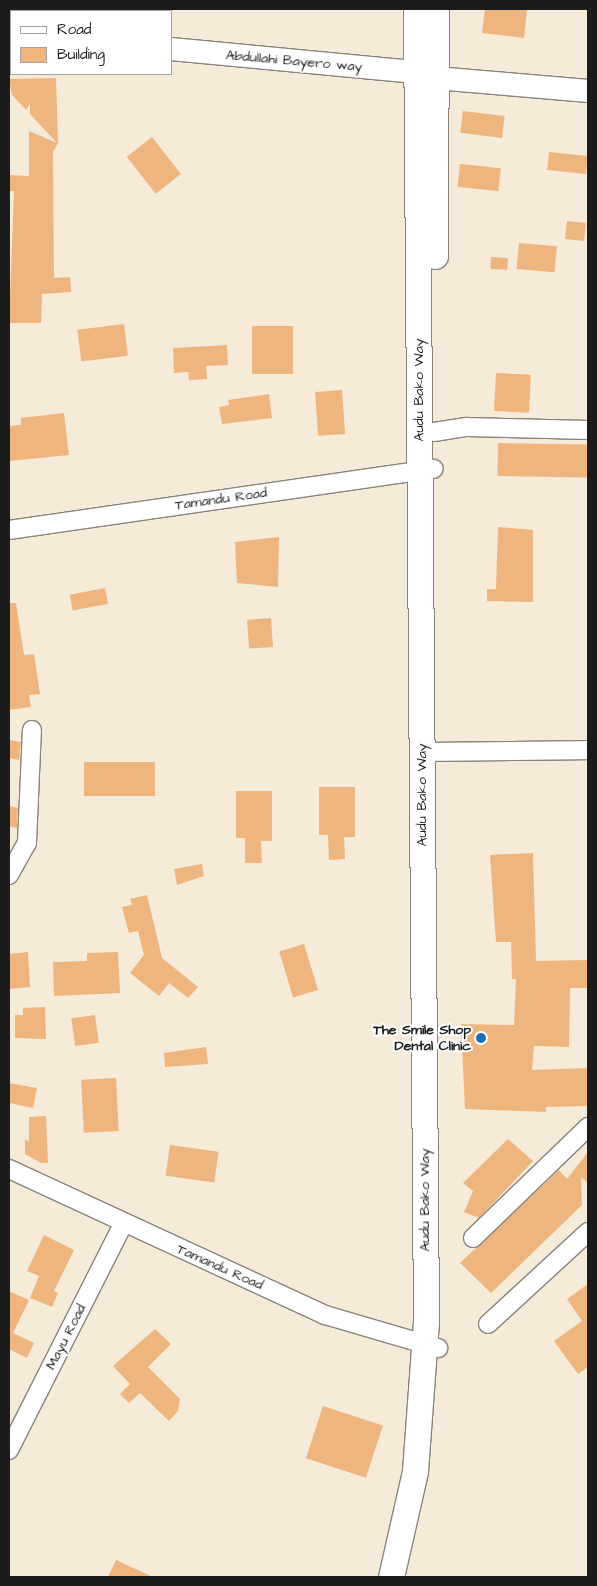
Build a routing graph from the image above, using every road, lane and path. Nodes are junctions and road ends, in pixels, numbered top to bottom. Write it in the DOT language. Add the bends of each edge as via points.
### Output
graph roads {
  1 [pos="416,9"];
  2 [pos="436,9"];
  3 [pos="172,49"];
  4 [pos="426,75"];
  5 [pos="588,91"];
  6 [pos="588,430"];
  7 [pos="434,432"];
  8 [pos="427,470"];
  9 [pos="9,530"];
  10 [pos="32,730"];
  11 [pos="588,750"];
  12 [pos="436,752"];
  13 [pos="9,875"];
  14 [pos="588,1127"];
  15 [pos="9,1169"];
  16 [pos="123,1224"];
  17 [pos="588,1232"];
  18 [pos="473,1238"];
  19 [pos="488,1324"];
  20 [pos="431,1346"];
  21 [pos="9,1450"];
  22 [pos="391,1577"];
  23 [pos="407,1577"];
  1 -- 4 [label="main road, Audu Bako Way"];
  2 -- 4 [label="main road, Audu Bako Way"];
  3 -- 4 [label="street, Abdullahi Bayero way"];
  4 -- 5 [label="street, Abdullahi Bayero way"];
  4 -- 7 [label="main road, Audu Bako Way"];
  4 -- 8 [label="main road, Audu Bako Way"];
  6 -- 7 [label="street" via="467,427"];
  7 -- 8 [label="main road, Audu Bako Way"];
  8 -- 9 [label="street, Tamandu Road"];
  8 -- 12 [label="main road, Audu Bako Way"];
  8 -- 20 [label="main road, Audu Bako Way"];
  10 -- 13 [label="street" via="27,843"];
  11 -- 12 [label="street"];
  12 -- 20 [label="main road, Audu Bako Way"];
  14 -- 18 [label="street"];
  15 -- 16 [label="street, Tamandu Road"];
  16 -- 20 [label="street, Tamandu Road" via="325,1314"];
  16 -- 21 [label="street, Mayu Road"];
  17 -- 19 [label="street"];
  20 -- 22 [label="main road, Audu Bako Way" via="415,1471"];
  20 -- 23 [label="main road, Audu Bako Way" via="428,1478"];
}
